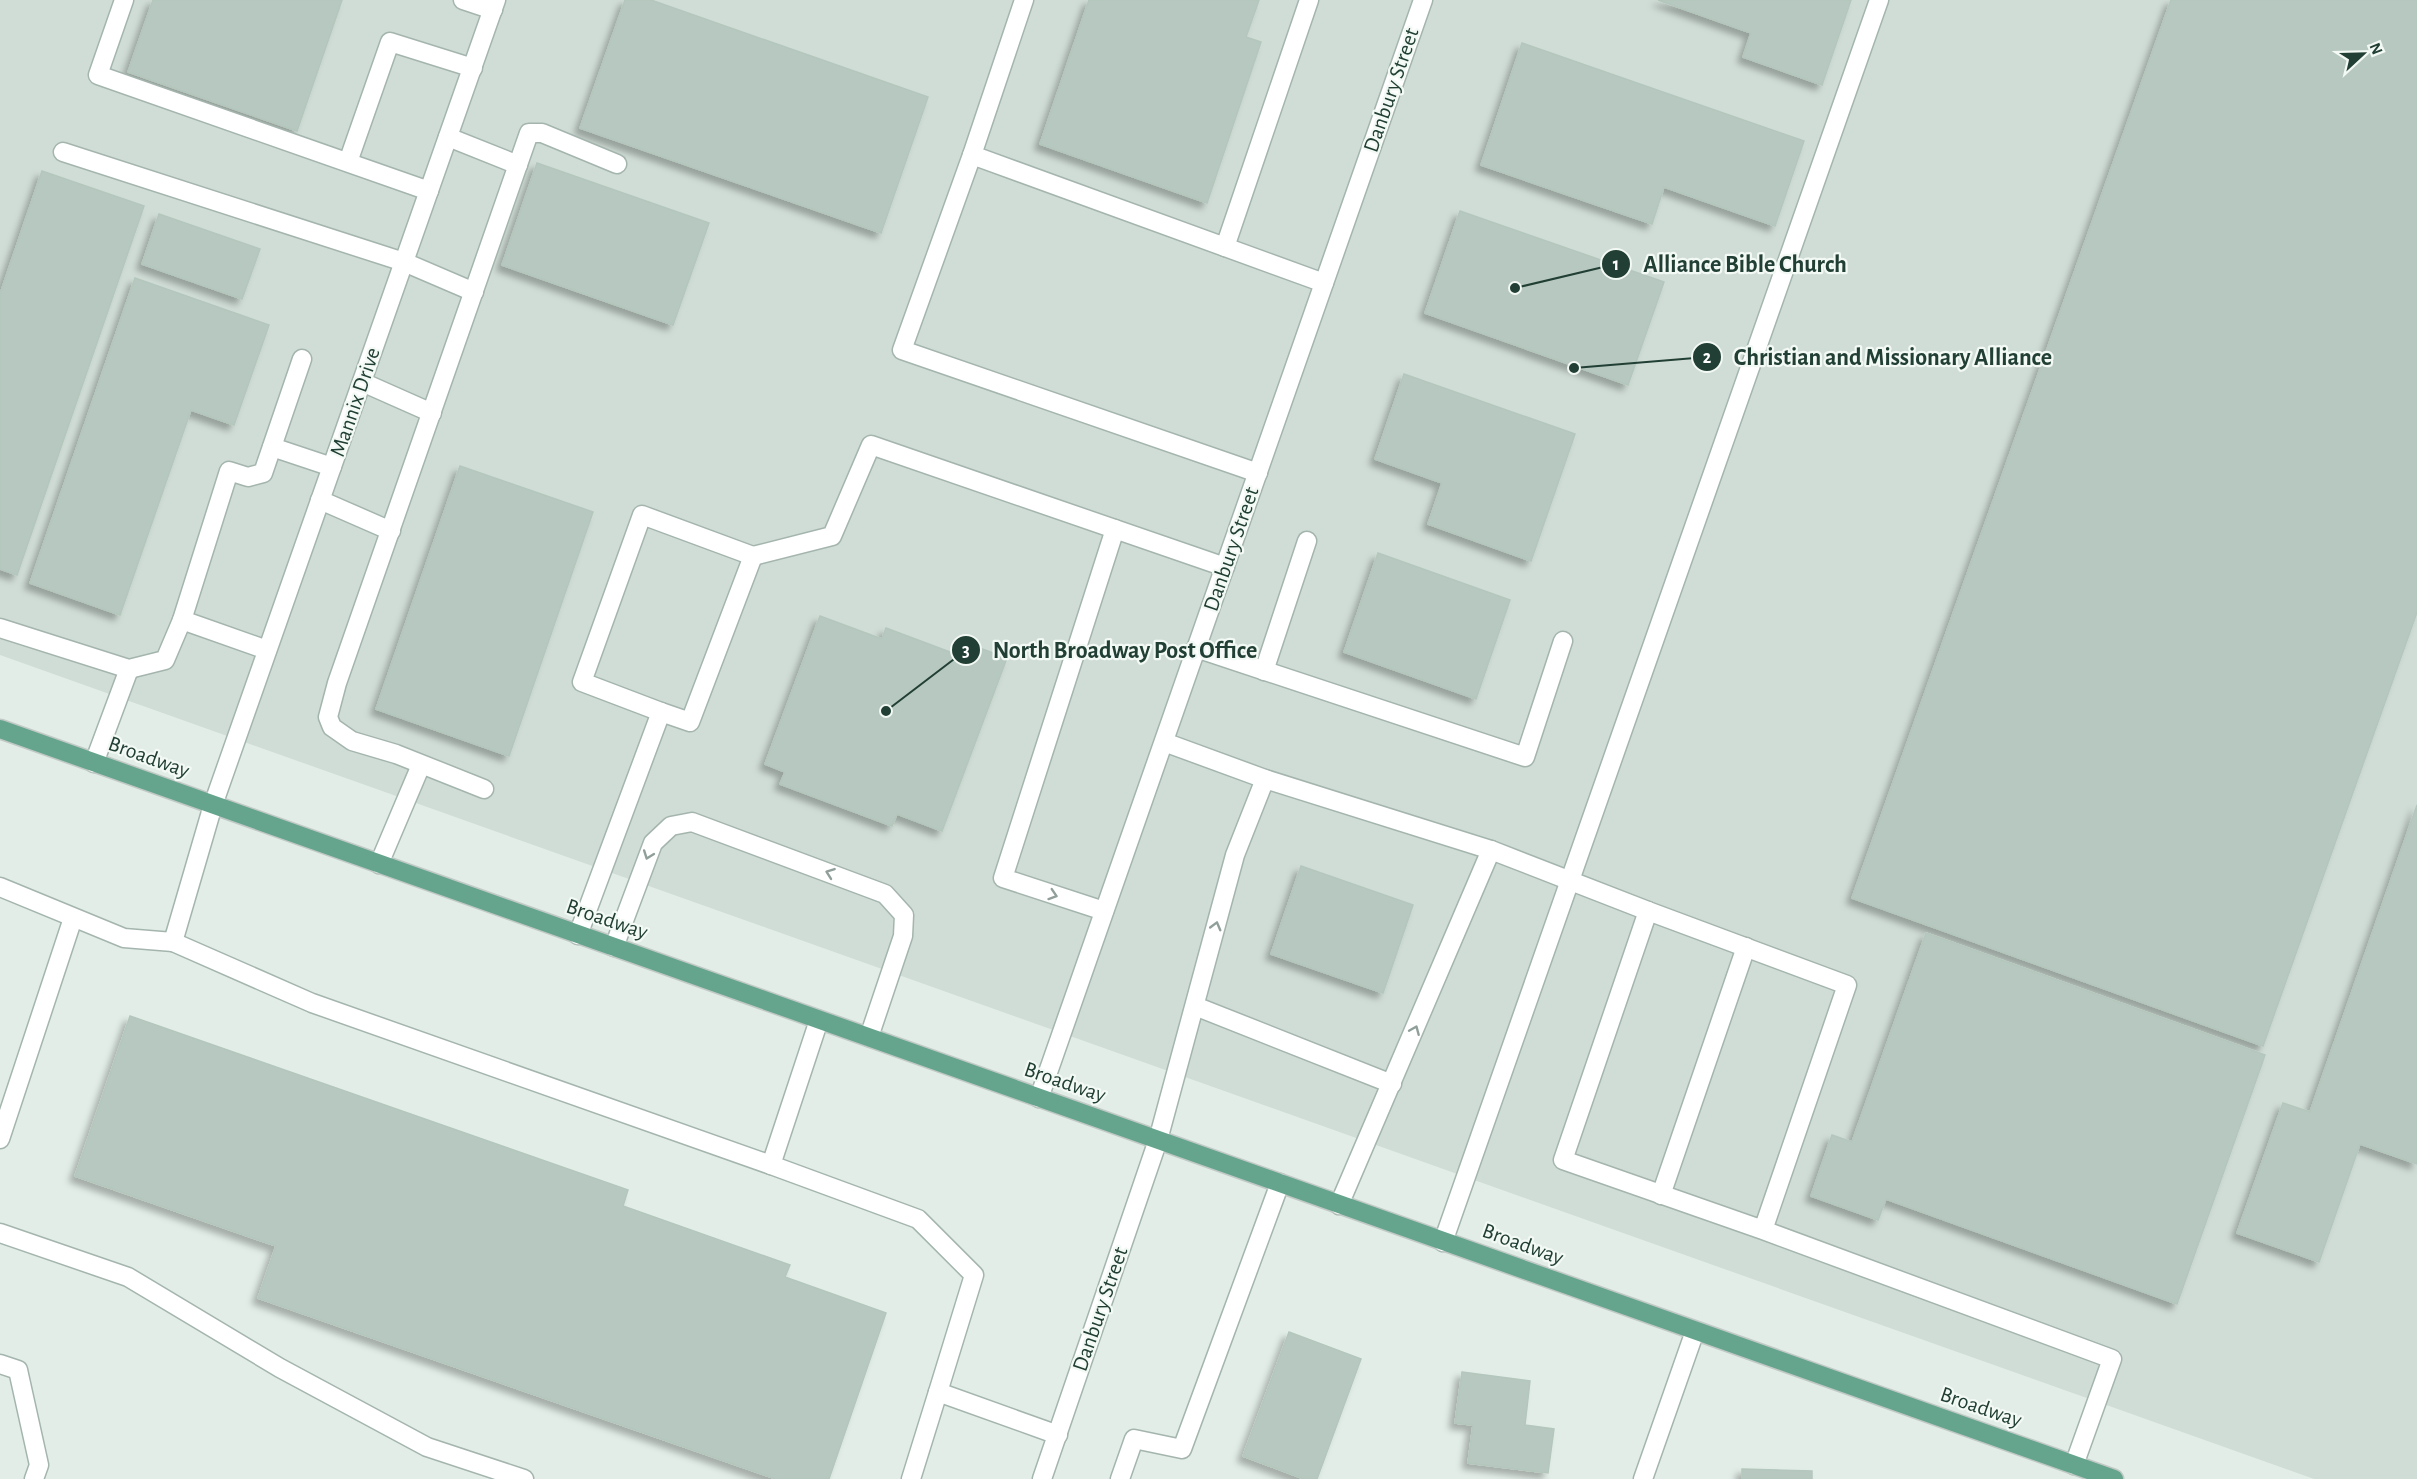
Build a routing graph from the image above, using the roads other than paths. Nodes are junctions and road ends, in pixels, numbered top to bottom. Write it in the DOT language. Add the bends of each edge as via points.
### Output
graph roads {
  1 [pos="124,0"];
  2 [pos="463,0"];
  3 [pos="1024,0"];
  4 [pos="1309,0"];
  5 [pos="1423,0"];
  6 [pos="1879,0"];
  7 [pos="495,5"];
  8 [pos="473,68"];
  9 [pos="448,137"];
  10 [pos="63,152"];
  11 [pos="972,155"];
  12 [pos="348,162"];
  13 [pos="617,164"];
  14 [pos="518,165"];
  15 [pos="429,191"];
  16 [pos="1225,247"];
  17 [pos="404,262"];
  18 [pos="1324,283"];
  19 [pos="474,292"];
  20 [pos="302,359"];
  21 [pos="362,382"];
  22 [pos="432,413"];
  23 [pos="272,447"];
  24 [pos="332,467"];
  25 [pos="1258,473"];
  26 [pos="320,500"];
  27 [pos="1115,529"];
  28 [pos="391,531"];
  29 [pos="1307,542"];
  30 [pos="753,556"];
  31 [pos="1225,567"];
  32 [pos="182,620"];
  33 [pos="0,628"];
  34 [pos="1563,641"];
  35 [pos="1196,648"];
  36 [pos="267,650"];
  37 [pos="129,669"];
  38 [pos="1264,671"];
  39 [pos="661,712"];
  40 [pos="0,729"];
  41 [pos="1164,742"];
  42 [pos="94,763"];
  43 [pos="421,765"];
  44 [pos="1265,779"];
  45 [pos="484,789"];
  46 [pos="213,805"];
  47 [pos="1491,849"];
  48 [pos="379,864"];
  49 [pos="1569,881"];
  50 [pos="0,887"];
  51 [pos="1104,911"];
  52 [pos="1648,911"];
  53 [pos="73,918"];
  54 [pos="578,934"];
  55 [pos="173,942"];
  56 [pos="614,947"];
  57 [pos="1746,947"];
  58 [pos="1195,1006"];
  59 [pos="819,1020"];
  60 [pos="868,1037"];
  61 [pos="1392,1084"];
  62 [pos="1039,1098"];
  63 [pos="0,1139"];
  64 [pos="1158,1140"];
  65 [pos="771,1165"];
  66 [pos="1280,1183"];
  67 [pos="1661,1195"];
  68 [pos="1340,1205"];
  69 [pos="1763,1230"];
  70 [pos="0,1233"];
  71 [pos="1443,1242"];
  72 [pos="1695,1331"];
  73 [pos="0,1364"];
  74 [pos="938,1392"];
  75 [pos="1058,1435"];
  76 [pos="2074,1465"];
  77 [pos="34,1479"];
  78 [pos="524,1479"];
  79 [pos="910,1479"];
  80 [pos="1042,1479"];
  81 [pos="1120,1479"];
  82 [pos="1643,1479"];
  83 [pos="2114,1479"];
  1 -- 12 [label="street" via="98,75"];
  2 -- 7 [label="street"];
  3 -- 11 [label="street"];
  4 -- 16 [label="street"];
  5 -- 18 [label="street, Danbury Street"];
  6 -- 49 [label="street"];
  7 -- 8 [label="street, Mannix Drive"];
  8 -- 9 [label="street, Mannix Drive"];
  8 -- 12 [label="street" via="390,42"];
  9 -- 14 [label="street"];
  9 -- 15 [label="street, Mannix Drive"];
  10 -- 17 [label="street"];
  11 -- 16 [label="street"];
  11 -- 25 [label="street" via="902,350"];
  12 -- 15 [label="street"];
  13 -- 14 [label="street" via="542,133 529,133"];
  14 -- 19 [label="street"];
  15 -- 17 [label="street, Mannix Drive"];
  16 -- 18 [label="street"];
  17 -- 19 [label="street"];
  17 -- 21 [label="street, Mannix Drive"];
  18 -- 25 [label="street, Danbury Street"];
  19 -- 22 [label="street"];
  20 -- 23 [label="street"];
  21 -- 22 [label="street"];
  21 -- 24 [label="street, Mannix Drive"];
  22 -- 28 [label="street"];
  23 -- 24 [label="street"];
  23 -- 32 [label="street" via="263,473 248,477 230,471"];
  24 -- 26 [label="street, Mannix Drive"];
  25 -- 31 [label="street, Danbury Street"];
  26 -- 28 [label="street"];
  26 -- 36 [label="street, Mannix Drive"];
  27 -- 30 [label="street" via="871,445 832,536"];
  27 -- 31 [label="street"];
  27 -- 51 [label="street, one-way" via="1003,878"];
  28 -- 43 [label="street" via="328,717 332,727 352,741"];
  29 -- 38 [label="street"];
  30 -- 39 [label="street" via="690,722"];
  30 -- 39 [label="street" via="642,515 582,682"];
  31 -- 35 [label="street, Danbury Street"];
  32 -- 36 [label="street"];
  32 -- 37 [label="street" via="165,660"];
  33 -- 37 [label="street"];
  34 -- 38 [label="street" via="1525,757"];
  35 -- 38 [label="street"];
  35 -- 41 [label="street, Danbury Street"];
  36 -- 46 [label="street, Mannix Drive"];
  37 -- 42 [label="street"];
  39 -- 54 [label="street"];
  40 -- 42 [label="main road, Broadway"];
  41 -- 44 [label="street"];
  41 -- 51 [label="street, Danbury Street"];
  42 -- 46 [label="main road, Broadway"];
  43 -- 45 [label="street"];
  43 -- 48 [label="street"];
  44 -- 47 [label="street"];
  58 -- 44 [label="street, Danbury Street, one-way" via="1235,855"];
  46 -- 48 [label="main road, Broadway"];
  46 -- 55 [label="street, Mannix Drive"];
  47 -- 49 [label="street"];
  61 -- 47 [label="street, one-way"];
  48 -- 54 [label="main road, Broadway"];
  49 -- 52 [label="street"];
  49 -- 71 [label="street"];
  50 -- 53 [label="street"];
  51 -- 62 [label="street, Danbury Street"];
  52 -- 57 [label="street"];
  52 -- 67 [label="street" via="1563,1160"];
  53 -- 55 [label="street" via="124,938"];
  53 -- 63 [label="street"];
  54 -- 56 [label="main road, Broadway"];
  55 -- 65 [label="street" via="312,1003"];
  56 -- 59 [label="main road, Broadway"];
  60 -- 56 [label="street, one-way" via="903,936 904,915 885,894 692,822 671,826 652,843"];
  57 -- 67 [label="street"];
  57 -- 69 [label="street" via="1847,985"];
  58 -- 61 [label="street"];
  58 -- 64 [label="street, Danbury Street"];
  59 -- 60 [label="main road, Broadway"];
  59 -- 65 [label="street"];
  60 -- 62 [label="main road, Broadway"];
  61 -- 68 [label="street"];
  62 -- 64 [label="main road, Broadway"];
  64 -- 66 [label="main road, Broadway"];
  64 -- 75 [label="street, Danbury Street"];
  65 -- 74 [label="street" via="918,1220 974,1275"];
  66 -- 68 [label="main road, Broadway"];
  66 -- 81 [label="street" via="1182,1449 1134,1440"];
  67 -- 69 [label="street"];
  68 -- 71 [label="main road, Broadway"];
  69 -- 76 [label="street" via="2112,1359"];
  70 -- 78 [label="street" via="128,1277 280,1368 427,1447"];
  71 -- 72 [label="main road, Broadway"];
  72 -- 76 [label="main road, Broadway"];
  72 -- 82 [label="street"];
  73 -- 77 [label="street" via="18,1370 39,1465"];
  74 -- 75 [label="street"];
  74 -- 79 [label="street"];
  75 -- 80 [label="street, Danbury Street"];
  76 -- 83 [label="main road, Broadway"];
}
